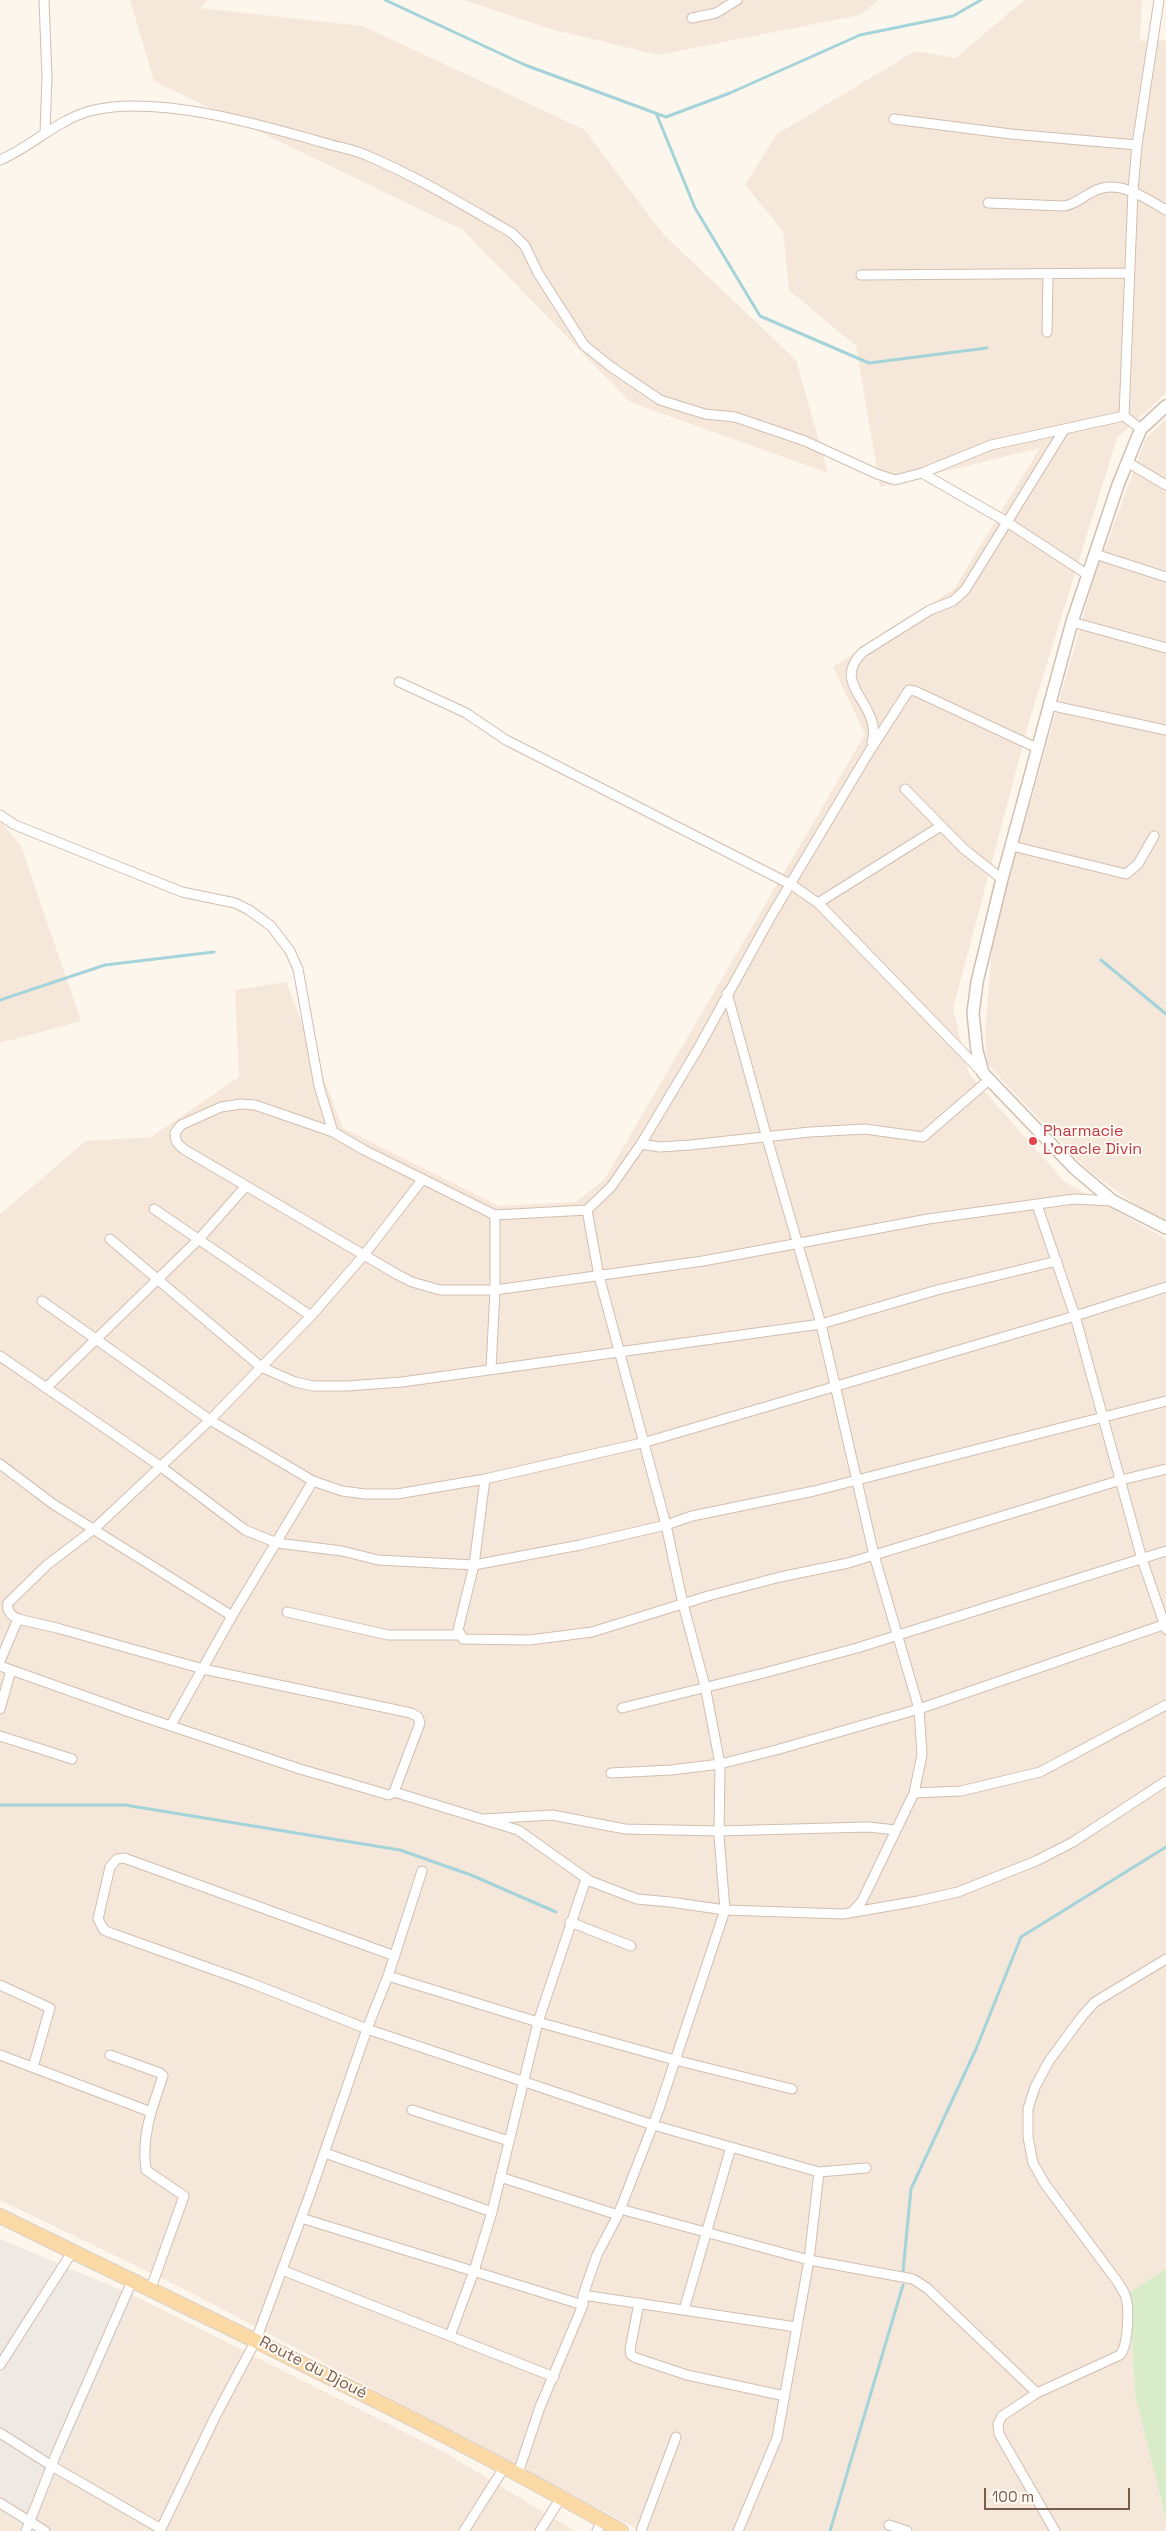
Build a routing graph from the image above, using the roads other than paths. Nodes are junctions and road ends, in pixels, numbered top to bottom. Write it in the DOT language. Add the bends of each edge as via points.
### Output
graph roads {
  1 [pos="44,0"];
  2 [pos="737,0"];
  3 [pos="1160,0"];
  4 [pos="692,18"];
  5 [pos="894,118"];
  6 [pos="45,132"];
  7 [pos="1137,145"];
  8 [pos="0,160"];
  9 [pos="1133,191"];
  10 [pos="988,203"];
  11 [pos="1166,210"];
  12 [pos="1129,273"];
  13 [pos="1048,274"];
  14 [pos="861,275"];
  15 [pos="1047,332"];
  16 [pos="1166,406"];
  17 [pos="1124,416"];
  18 [pos="1141,429"];
  19 [pos="1064,430"];
  20 [pos="1127,462"];
  21 [pos="922,473"];
  22 [pos="1166,484"];
  23 [pos="1007,522"];
  24 [pos="1095,554"];
  25 [pos="1088,575"];
  26 [pos="1166,577"];
  27 [pos="1072,622"];
  28 [pos="1166,648"];
  29 [pos="399,682"];
  30 [pos="1049,705"];
  31 [pos="1166,730"];
  32 [pos="1037,748"];
  33 [pos="869,752"];
  34 [pos="905,789"];
  35 [pos="0,815"];
  36 [pos="941,826"];
  37 [pos="1154,836"];
  38 [pos="1012,846"];
  39 [pos="1002,879"];
  40 [pos="792,885"];
  41 [pos="818,903"];
  42 [pos="728,993"];
  43 [pos="986,1076"];
  44 [pos="332,1132"];
  45 [pos="767,1138"];
  46 [pos="641,1144"];
  47 [pos="422,1180"];
  48 [pos="246,1186"];
  49 [pos="1113,1201"];
  50 [pos="1037,1205"];
  51 [pos="154,1209"];
  52 [pos="587,1210"];
  53 [pos="495,1215"];
  54 [pos="1166,1228"];
  55 [pos="110,1239"];
  56 [pos="199,1240"];
  57 [pos="798,1245"];
  58 [pos="364,1255"];
  59 [pos="1057,1261"];
  60 [pos="599,1276"];
  61 [pos="158,1278"];
  62 [pos="1166,1287"];
  63 [pos="495,1290"];
  64 [pos="42,1301"];
  65 [pos="311,1316"];
  66 [pos="1075,1316"];
  67 [pos="821,1324"];
  68 [pos="94,1340"];
  69 [pos="620,1351"];
  70 [pos="0,1356"];
  71 [pos="261,1367"];
  72 [pos="491,1369"];
  73 [pos="837,1387"];
  74 [pos="46,1388"];
  75 [pos="1166,1401"];
  76 [pos="1104,1418"];
  77 [pos="210,1420"];
  78 [pos="646,1442"];
  79 [pos="0,1464"];
  80 [pos="160,1466"];
  81 [pos="1166,1468"];
  82 [pos="485,1479"];
  83 [pos="856,1479"];
  84 [pos="1121,1480"];
  85 [pos="313,1481"];
  86 [pos="666,1525"];
  87 [pos="94,1530"];
  88 [pos="277,1543"];
  89 [pos="1166,1551"];
  90 [pos="874,1555"];
  91 [pos="1142,1559"];
  92 [pos="474,1565"];
  93 [pos="683,1604"];
  94 [pos="287,1612"];
  95 [pos="232,1616"];
  96 [pos="18,1619"];
  97 [pos="1165,1626"];
  98 [pos="898,1634"];
  99 [pos="459,1635"];
  100 [pos="0,1662"];
  101 [pos="0,1666"];
  102 [pos="203,1669"];
  103 [pos="11,1670"];
  104 [pos="705,1686"];
  105 [pos="1166,1705"];
  106 [pos="622,1708"];
  107 [pos="0,1709"];
  108 [pos="919,1709"];
  109 [pos="171,1725"];
  110 [pos="0,1736"];
  111 [pos="72,1759"];
  112 [pos="720,1764"];
  113 [pos="611,1773"];
  114 [pos="1166,1781"];
  115 [pos="394,1792"];
  116 [pos="914,1793"];
  117 [pos="484,1819"];
  118 [pos="896,1830"];
  119 [pos="719,1831"];
  120 [pos="422,1871"];
  121 [pos="590,1881"];
  122 [pos="725,1910"];
  123 [pos="853,1911"];
  124 [pos="570,1922"];
  125 [pos="631,1946"];
  126 [pos="395,1956"];
  127 [pos="1166,1959"];
  128 [pos="388,1976"];
  129 [pos="0,1985"];
  130 [pos="538,2022"];
  131 [pos="367,2029"];
  132 [pos="0,2055"];
  133 [pos="110,2055"];
  134 [pos="675,2060"];
  135 [pos="33,2067"];
  136 [pos="524,2082"];
  137 [pos="792,2089"];
  138 [pos="412,2110"];
  139 [pos="151,2112"];
  140 [pos="653,2125"];
  141 [pos="509,2141"];
  142 [pos="731,2147"];
  143 [pos="325,2152"];
  144 [pos="866,2168"];
  145 [pos="819,2172"];
  146 [pos="500,2177"];
  147 [pos="492,2212"];
  148 [pos="619,2212"];
  149 [pos="0,2216"];
  150 [pos="301,2218"];
  151 [pos="705,2232"];
  152 [pos="72,2252"];
  153 [pos="809,2260"];
  154 [pos="282,2270"];
  155 [pos="474,2271"];
  156 [pos="133,2279"];
  157 [pos="151,2288"];
  158 [pos="583,2295"];
  159 [pos="639,2304"];
  160 [pos="582,2305"];
  161 [pos="684,2310"];
  162 [pos="796,2327"];
  163 [pos="450,2336"];
  164 [pos="256,2340"];
  165 [pos="0,2365"];
  166 [pos="554,2378"];
  167 [pos="1037,2393"];
  168 [pos="785,2396"];
  169 [pos="0,2433"];
  170 [pos="676,2437"];
  171 [pos="52,2466"];
  172 [pos="505,2466"];
  173 [pos="518,2473"];
  174 [pos="562,2496"];
  175 [pos="0,2503"];
  176 [pos="31,2522"];
  177 [pos="889,2525"];
  178 [pos="600,2526"];
  179 [pos="160,2530"];
  180 [pos="26,2531"];
  181 [pos="45,2531"];
  182 [pos="464,2531"];
  183 [pos="540,2531"];
  184 [pos="621,2531"];
  185 [pos="640,2531"];
  186 [pos="738,2531"];
  187 [pos="907,2531"];
  188 [pos="1054,2531"];
  1 -- 6 [label="street"];
  2 -- 4 [label="street" via="716,14"];
  3 -- 7 [label="street"];
  5 -- 7 [label="street" via="1011,134"];
  6 -- 8 [label="street"];
  6 -- 21 [label="street" via="89,112 118,106 149,106 268,126 366,155 418,179 512,233 525,246 538,273 584,345 660,400 705,414 735,418 804,442 895,480"];
  7 -- 9 [label="street"];
  9 -- 10 [label="street" via="1099,189 1074,205 1064,206"];
  9 -- 11 [label="street"];
  9 -- 12 [label="street"];
  12 -- 13 [label="street"];
  12 -- 17 [label="street"];
  13 -- 14 [label="street"];
  13 -- 15 [label="street"];
  16 -- 18 [label="street"];
  17 -- 18 [label="street"];
  17 -- 19 [label="street"];
  18 -- 20 [label="street"];
  19 -- 21 [label="street" via="991,445"];
  19 -- 23 [label="street"];
  20 -- 22 [label="street"];
  20 -- 24 [label="street"];
  21 -- 23 [label="street"];
  23 -- 25 [label="street"];
  23 -- 33 [label="street" via="958,597 930,610 863,652 850,668 850,678 873,721 874,733"];
  24 -- 25 [label="street"];
  24 -- 26 [label="street"];
  25 -- 27 [label="street"];
  27 -- 28 [label="street"];
  27 -- 30 [label="street"];
  29 -- 40 [label="street" via="466,713 506,740"];
  30 -- 31 [label="street"];
  30 -- 32 [label="street"];
  32 -- 33 [label="street" via="909,690"];
  32 -- 38 [label="street"];
  33 -- 40 [label="street"];
  34 -- 36 [label="street"];
  35 -- 44 [label="street" via="22,828 182,892 235,904 271,926 290,951 298,969 319,1086"];
  36 -- 39 [label="street"];
  36 -- 41 [label="street"];
  37 -- 38 [label="street" via="1134,870 1126,874"];
  38 -- 39 [label="street"];
  39 -- 43 [label="street" via="973,1012 977,1051"];
  40 -- 41 [label="street"];
  40 -- 42 [label="street"];
  41 -- 43 [label="street"];
  42 -- 45 [label="street"];
  42 -- 46 [label="street"];
  43 -- 45 [label="street" via="923,1137 865,1129"];
  43 -- 49 [label="street" via="1074,1168"];
  44 -- 47 [label="street"];
  44 -- 48 [label="street" via="272,1110 241,1104 221,1107 178,1128 175,1133 177,1144"];
  45 -- 46 [label="street" via="660,1147"];
  45 -- 57 [label="street"];
  46 -- 52 [label="street" via="611,1187"];
  47 -- 53 [label="street"];
  47 -- 58 [label="street"];
  48 -- 56 [label="street"];
  48 -- 58 [label="street"];
  49 -- 50 [label="street" via="1074,1199"];
  49 -- 54 [label="street"];
  50 -- 57 [label="street" via="928,1219"];
  50 -- 59 [label="street"];
  51 -- 56 [label="street"];
  52 -- 53 [label="street"];
  52 -- 60 [label="street"];
  53 -- 63 [label="street"];
  55 -- 61 [label="street"];
  56 -- 61 [label="street"];
  56 -- 65 [label="street"];
  57 -- 60 [label="street"];
  57 -- 67 [label="street"];
  58 -- 63 [label="street" via="426,1287 460,1292"];
  58 -- 65 [label="street"];
  59 -- 66 [label="street"];
  59 -- 67 [label="street" via="938,1290"];
  60 -- 63 [label="street"];
  60 -- 69 [label="street"];
  61 -- 68 [label="street"];
  61 -- 71 [label="street"];
  62 -- 66 [label="street"];
  63 -- 72 [label="street"];
  64 -- 68 [label="street"];
  65 -- 71 [label="street"];
  66 -- 73 [label="street"];
  66 -- 76 [label="street"];
  67 -- 69 [label="street"];
  67 -- 73 [label="street"];
  68 -- 74 [label="street"];
  68 -- 77 [label="street"];
  69 -- 72 [label="street"];
  69 -- 78 [label="street"];
  70 -- 74 [label="street"];
  71 -- 72 [label="street" via="313,1386 402,1382"];
  71 -- 77 [label="street"];
  73 -- 78 [label="street"];
  73 -- 83 [label="street"];
  74 -- 80 [label="street"];
  75 -- 76 [label="street"];
  76 -- 83 [label="street"];
  76 -- 84 [label="street"];
  77 -- 80 [label="street"];
  77 -- 85 [label="street"];
  78 -- 82 [label="street"];
  78 -- 86 [label="street"];
  79 -- 87 [label="street"];
  80 -- 87 [label="street"];
  80 -- 88 [label="street" via="244,1530"];
  81 -- 84 [label="street"];
  82 -- 85 [label="street" via="397,1494 350,1492"];
  82 -- 92 [label="street"];
  83 -- 86 [label="street" via="692,1516"];
  83 -- 90 [label="street"];
  84 -- 90 [label="street"];
  84 -- 91 [label="street"];
  85 -- 88 [label="street"];
  86 -- 92 [label="street"];
  86 -- 93 [label="street"];
  87 -- 95 [label="street"];
  87 -- 96 [label="street" via="47,1565 8,1603 8,1610"];
  88 -- 92 [label="street" via="342,1551 378,1560"];
  88 -- 95 [label="street"];
  89 -- 91 [label="street"];
  90 -- 93 [label="street" via="780,1576"];
  90 -- 98 [label="street"];
  91 -- 97 [label="street"];
  91 -- 98 [label="street"];
  92 -- 99 [label="street"];
  93 -- 99 [label="street" via="592,1632 530,1640 462,1639"];
  93 -- 104 [label="street"];
  94 -- 99 [label="street" via="388,1635"];
  95 -- 102 [label="street"];
  96 -- 100 [label="street"];
  96 -- 102 [label="street"];
  97 -- 108 [label="street"];
  98 -- 104 [label="street" via="764,1673"];
  98 -- 108 [label="street"];
  101 -- 103 [label="street"];
  102 -- 109 [label="street"];
  102 -- 115 [label="street" via="418,1717 420,1723"];
  103 -- 107 [label="street"];
  103 -- 109 [label="street"];
  104 -- 106 [label="street"];
  104 -- 112 [label="street"];
  105 -- 116 [label="street" via="1040,1772 961,1791"];
  108 -- 112 [label="street"];
  108 -- 116 [label="street" via="922,1755"];
  109 -- 115 [label="street" via="345,1784 384,1794"];
  110 -- 111 [label="street"];
  112 -- 113 [label="street"];
  112 -- 119 [label="street"];
  114 -- 123 [label="street" via="1073,1842 1036,1861 958,1892"];
  115 -- 117 [label="street"];
  116 -- 118 [label="street"];
  117 -- 119 [label="street" via="552,1815 625,1828"];
  117 -- 121 [label="street" via="518,1830"];
  118 -- 119 [label="street" via="868,1827"];
  118 -- 123 [label="street" via="862,1901"];
  119 -- 122 [label="street"];
  120 -- 126 [label="street"];
  121 -- 122 [label="street" via="637,1899"];
  121 -- 124 [label="street" via="582,1886"];
  122 -- 123 [label="street" via="842,1914"];
  122 -- 134 [label="street"];
  124 -- 125 [label="street"];
  124 -- 130 [label="street"];
  126 -- 128 [label="street"];
  126 -- 131 [label="street" via="124,1858 117,1859 110,1867 98,1919 104,1930"];
  127 -- 167 [label="street" via="1095,2002 1083,2015 1049,2061 1028,2109 1028,2137 1033,2164 1117,2281 1126,2296 1127,2307 1126,2346 1120,2355"];
  128 -- 130 [label="street"];
  128 -- 131 [label="street"];
  129 -- 135 [label="street" via="50,2008"];
  130 -- 134 [label="street"];
  130 -- 136 [label="street"];
  131 -- 136 [label="street"];
  131 -- 143 [label="street"];
  132 -- 135 [label="street"];
  133 -- 139 [label="street" via="162,2074"];
  134 -- 137 [label="street"];
  134 -- 140 [label="street"];
  135 -- 139 [label="street"];
  136 -- 140 [label="street"];
  136 -- 141 [label="street"];
  138 -- 141 [label="street"];
  139 -- 157 [label="street" via="144,2144 146,2170 184,2196"];
  140 -- 142 [label="street"];
  140 -- 148 [label="street"];
  141 -- 146 [label="street"];
  142 -- 145 [label="street"];
  142 -- 151 [label="street"];
  143 -- 147 [label="street"];
  143 -- 150 [label="street"];
  144 -- 145 [label="street"];
  145 -- 153 [label="street"];
  146 -- 147 [label="street"];
  146 -- 148 [label="street"];
  147 -- 155 [label="street"];
  148 -- 151 [label="street"];
  148 -- 158 [label="street" via="597,2255"];
  149 -- 152 [label="main road, Route du Djoué"];
  150 -- 154 [label="street"];
  150 -- 155 [label="street"];
  151 -- 153 [label="street"];
  151 -- 161 [label="street"];
  152 -- 156 [label="main road, Route du Djoué"];
  152 -- 165 [label="street"];
  153 -- 162 [label="street"];
  153 -- 167 [label="street" via="914,2279 921,2283"];
  154 -- 163 [label="street"];
  154 -- 164 [label="street"];
  155 -- 160 [label="street"];
  155 -- 163 [label="street"];
  156 -- 157 [label="main road, Route du Djoué"];
  156 -- 171 [label="street"];
  157 -- 164 [label="main road, Route du Djoué"];
  158 -- 159 [label="street"];
  158 -- 160 [label="street"];
  159 -- 161 [label="street"];
  159 -- 168 [label="street" via="630,2350 636,2358 687,2374"];
  160 -- 166 [label="street"];
  161 -- 162 [label="street"];
  162 -- 168 [label="street"];
  163 -- 166 [label="street"];
  164 -- 172 [label="main road, Route du Djoué"];
  164 -- 179 [label="street"];
  166 -- 173 [label="street"];
  167 -- 188 [label="street" via="1002,2416 998,2424 999,2434"];
  168 -- 186 [label="street" via="777,2438"];
  169 -- 171 [label="street"];
  170 -- 185 [label="street"];
  171 -- 176 [label="street"];
  171 -- 179 [label="street"];
  172 -- 173 [label="main road, Route du Djoué"];
  172 -- 182 [label="street"];
  173 -- 174 [label="main road, Route du Djoué"];
  174 -- 178 [label="main road, Route du Djoué"];
  174 -- 183 [label="street"];
  175 -- 176 [label="street"];
  176 -- 180 [label="street"];
  176 -- 181 [label="street"];
  177 -- 187 [label="street"];
  178 -- 184 [label="main road, Route du Djoué"];
}
